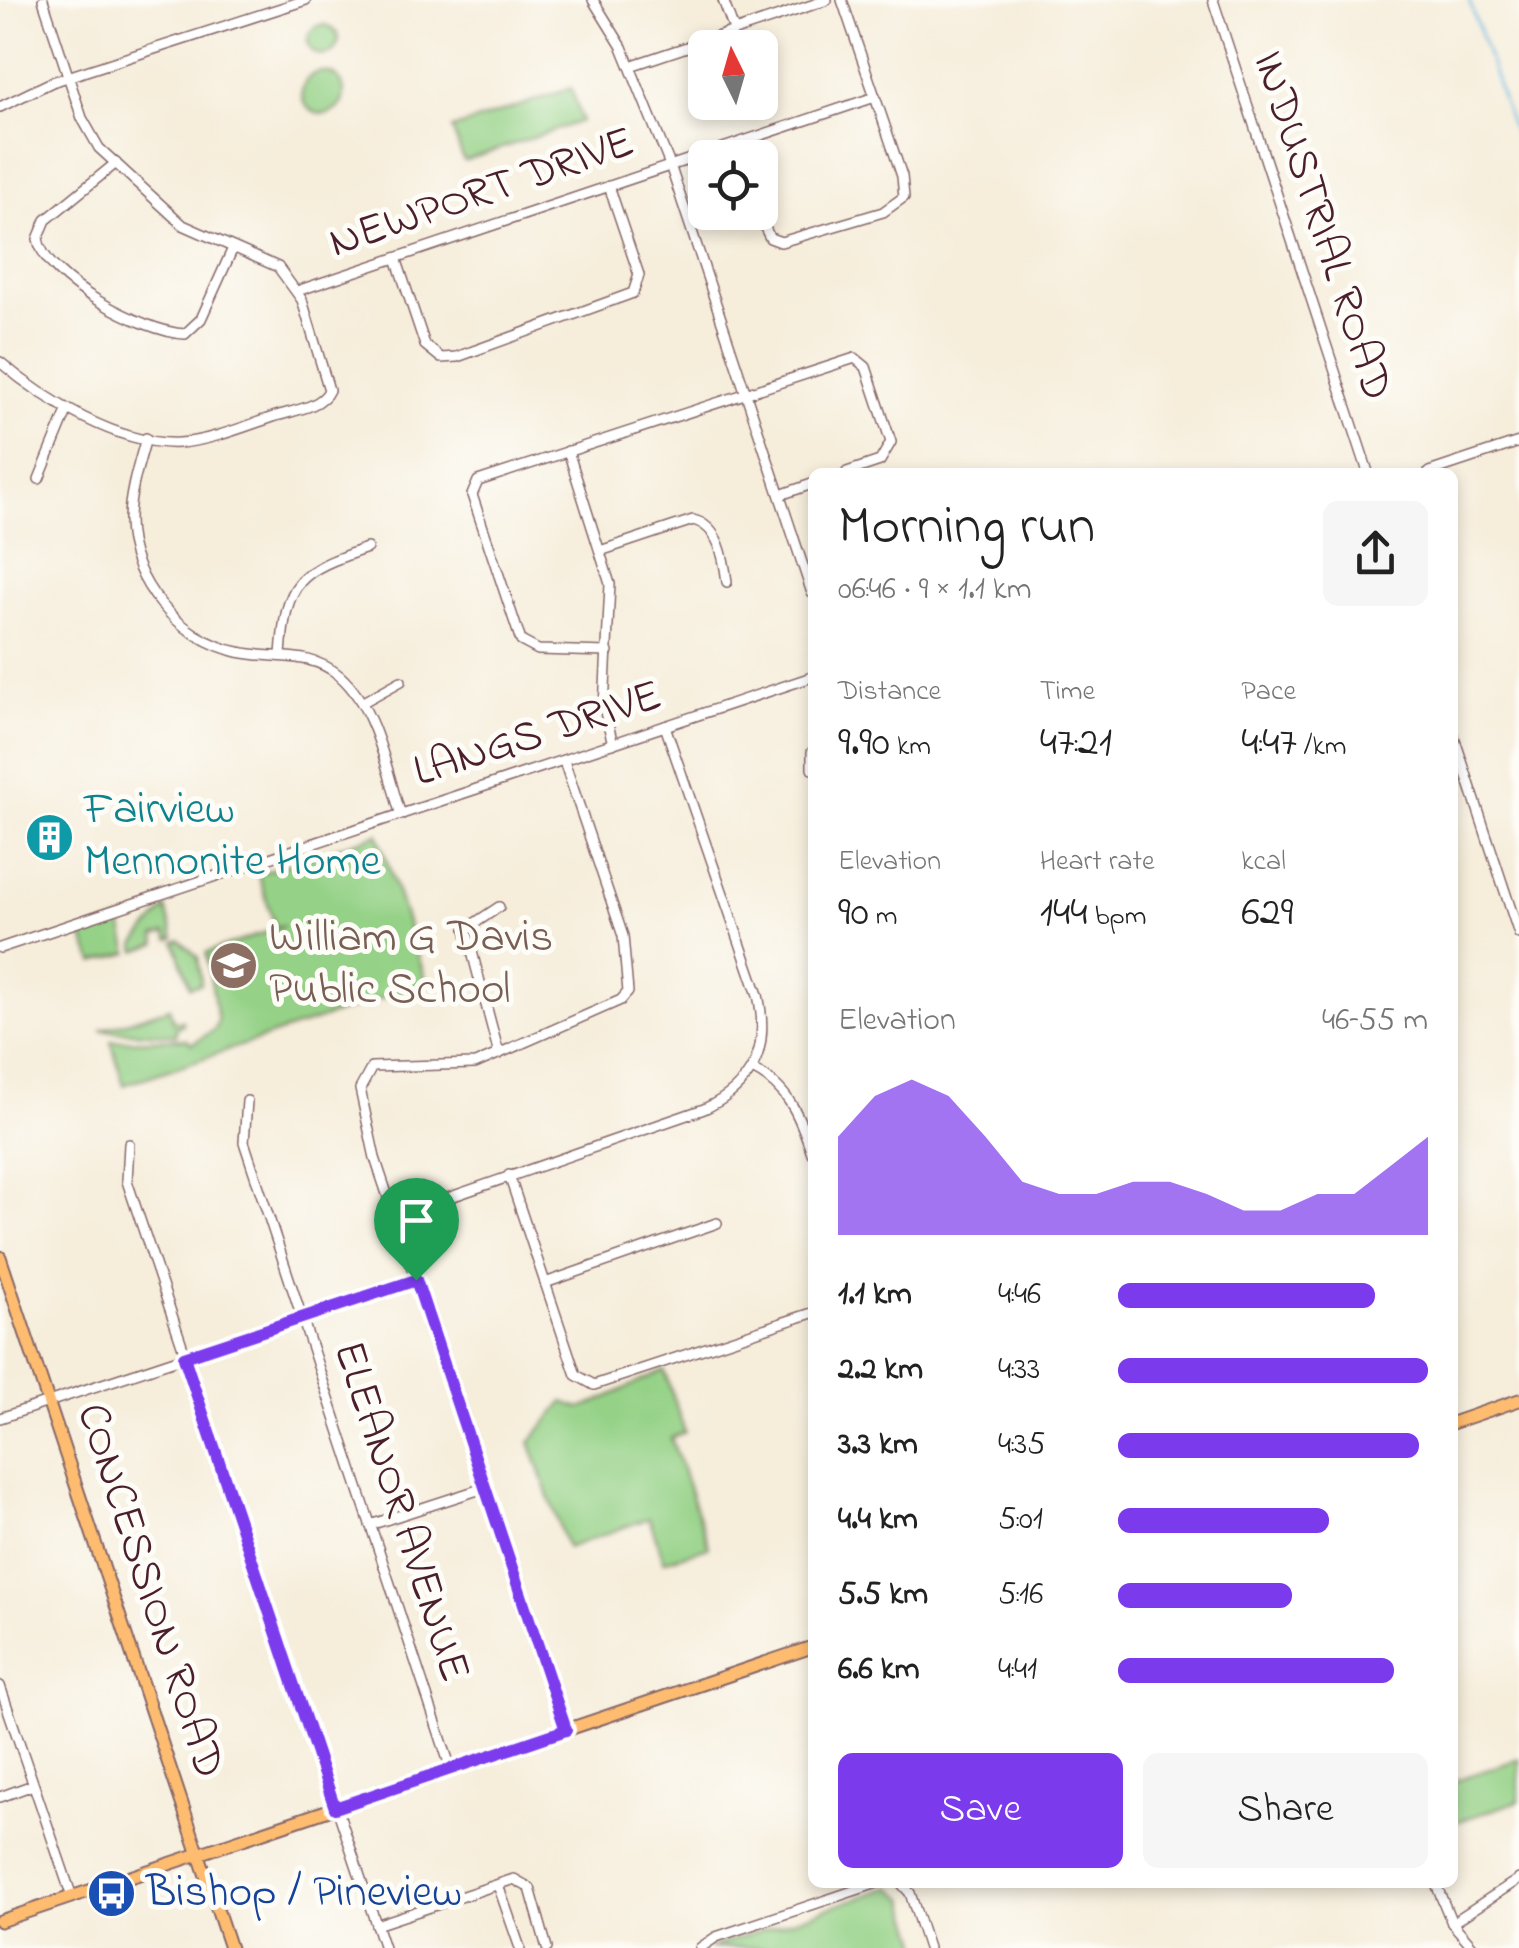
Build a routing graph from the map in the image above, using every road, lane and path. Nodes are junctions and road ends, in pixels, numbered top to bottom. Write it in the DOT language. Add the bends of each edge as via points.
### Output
graph roads {
  1 [pos="43,0"];
  2 [pos="593,0"];
  3 [pos="723,0"];
  4 [pos="827,0"];
  5 [pos="842,0"];
  6 [pos="1213,0"];
  7 [pos="302,1"];
  8 [pos="734,30"];
  9 [pos="688,46"];
  10 [pos="630,66"];
  11 [pos="69,78"];
  12 [pos="875,97"];
  13 [pos="0,106"];
  14 [pos="745,140"];
  15 [pos="688,158"];
  16 [pos="116,163"];
  17 [pos="670,164"];
  18 [pos="608,186"];
  19 [pos="766,230"];
  20 [pos="233,248"];
  21 [pos="396,258"];
  22 [pos="297,291"];
  23 [pos="0,362"];
  24 [pos="745,391"];
  25 [pos="67,411"];
  26 [pos="146,438"];
  27 [pos="1519,442"];
  28 [pos="568,450"];
  29 [pos="859,468"];
  30 [pos="1367,468"];
  31 [pos="1441,468"];
  32 [pos="39,478"];
  33 [pos="808,485"];
  34 [pos="780,495"];
  35 [pos="367,548"];
  36 [pos="602,550"];
  37 [pos="808,581"];
  38 [pos="727,582"];
  39 [pos="608,652"];
  40 [pos="281,655"];
  41 [pos="808,679"];
  42 [pos="401,681"];
  43 [pos="363,702"];
  44 [pos="666,726"];
  45 [pos="613,744"];
  46 [pos="1458,748"];
  47 [pos="564,761"];
  48 [pos="401,815"];
  49 [pos="499,907"];
  50 [pos="1519,934"];
  51 [pos="0,948"];
  52 [pos="499,1054"];
  53 [pos="754,1070"];
  54 [pos="247,1101"];
  55 [pos="808,1141"];
  56 [pos="128,1144"];
  57 [pos="509,1174"];
  58 [pos="396,1216"];
  59 [pos="717,1223"];
  60 [pos="0,1257"];
  61 [pos="416,1280"];
  62 [pos="545,1283"];
  63 [pos="808,1314"];
  64 [pos="301,1319"];
  65 [pos="184,1357"];
  66 [pos="1519,1400"];
  67 [pos="49,1401"];
  68 [pos="0,1418"];
  69 [pos="1458,1421"];
  70 [pos="484,1488"];
  71 [pos="370,1525"];
  72 [pos="808,1648"];
  73 [pos="0,1686"];
  74 [pos="566,1730"];
  75 [pos="451,1769"];
  76 [pos="33,1785"];
  77 [pos="0,1798"];
  78 [pos="335,1808"];
  79 [pos="200,1854"];
  80 [pos="1519,1879"];
  81 [pos="498,1884"];
  82 [pos="862,1888"];
  83 [pos="905,1888"];
  84 [pos="1437,1888"];
  85 [pos="72,1897"];
  86 [pos="0,1921"];
  87 [pos="1452,1923"];
  88 [pos="376,1925"];
  89 [pos="230,1948"];
  90 [pos="384,1948"];
  91 [pos="520,1948"];
  92 [pos="547,1948"];
  93 [pos="700,1948"];
  94 [pos="928,1948"];
  95 [pos="1474,1948"];
  1 -- 11 [label="street"];
  2 -- 10 [label="street"];
  3 -- 8 [label="street"];
  4 -- 8 [label="street"];
  5 -- 12 [label="street"];
  6 -- 30 [label="street, INDUSTRIAL ROAD"];
  7 -- 11 [label="street"];
  9 -- 10 [label="street"];
  10 -- 17 [label="street"];
  11 -- 13 [label="street"];
  11 -- 16 [label="street" via="90,134"];
  12 -- 14 [label="street, NEWPORT DRIVE"];
  12 -- 19 [label="street" via="906,188 896,206 781,242"];
  15 -- 17 [label="street, NEWPORT DRIVE"];
  16 -- 20 [label="street" via="183,225"];
  16 -- 20 [label="street" via="46,220 38,239 46,255 112,313 184,334 201,319"];
  17 -- 18 [label="street, NEWPORT DRIVE"];
  17 -- 24 [label="street"];
  18 -- 21 [label="street, NEWPORT DRIVE"];
  18 -- 21 [label="street" via="639,275 634,293 457,357 441,358 426,345"];
  20 -- 22 [label="street" via="278,267"];
  21 -- 22 [label="street, NEWPORT DRIVE"];
  22 -- 26 [label="street" via="327,396 185,443"];
  23 -- 25 [label="street"];
  24 -- 28 [label="street"];
  24 -- 29 [label="street" via="846,358 861,361 891,442 880,461"];
  24 -- 34 [label="street"];
  25 -- 26 [label="street"];
  25 -- 32 [label="street"];
  26 -- 40 [label="street" via="128,518 150,589 196,636 235,652"];
  27 -- 31 [label="street"];
  28 -- 36 [label="street"];
  28 -- 39 [label="street" via="483,479 472,494 521,641 538,650"];
  33 -- 34 [label="street"];
  34 -- 37 [label="street"];
  35 -- 40 [label="street" via="308,572 291,588"];
  36 -- 38 [label="street" via="693,520 706,523"];
  36 -- 39 [label="street" via="612,600"];
  39 -- 45 [label="street" via="604,708"];
  40 -- 43 [label="street" via="324,665"];
  41 -- 44 [label="street, LANGS DRIVE"];
  42 -- 43 [label="street"];
  43 -- 48 [label="street"];
  44 -- 45 [label="street, LANGS DRIVE"];
  44 -- 53 [label="street" via="758,995 764,1034"];
  45 -- 47 [label="street, LANGS DRIVE"];
  46 -- 50 [label="street"];
  47 -- 48 [label="street, LANGS DRIVE"];
  47 -- 52 [label="street" via="623,936 628,992"];
  48 -- 51 [label="street, LANGS DRIVE"];
  49 -- 52 [label="street" via="466,928"];
  52 -- 58 [label="street" via="452,1067 380,1065 363,1076 372,1140"];
  53 -- 55 [label="street" via="779,1084"];
  53 -- 57 [label="street" via="704,1109"];
  54 -- 64 [label="street, ELEANOR AVENUE" via="244,1142"];
  56 -- 65 [label="street" via="127,1181"];
  57 -- 58 [label="street"];
  57 -- 62 [label="street"];
  58 -- 61 [label="street"];
  59 -- 62 [label="street"];
  60 -- 67 [label="main road, CONCESSION ROAD"];
  61 -- 64 [label="street"];
  61 -- 70 [label="street"];
  62 -- 63 [label="street" via="576,1375 594,1385"];
  64 -- 65 [label="street"];
  64 -- 71 [label="street, ELEANOR AVENUE"];
  65 -- 67 [label="street"];
  65 -- 78 [label="street"];
  66 -- 69 [label="main road"];
  67 -- 68 [label="street"];
  67 -- 79 [label="main road, CONCESSION ROAD"];
  70 -- 71 [label="street"];
  70 -- 74 [label="street"];
  71 -- 75 [label="street, ELEANOR AVENUE"];
  72 -- 74 [label="main road"];
  73 -- 76 [label="street"];
  74 -- 75 [label="main road"];
  75 -- 78 [label="main road"];
  76 -- 77 [label="street"];
  76 -- 85 [label="street"];
  78 -- 79 [label="main road"];
  78 -- 88 [label="street"];
  79 -- 85 [label="main road"];
  79 -- 89 [label="main road, CONCESSION ROAD"];
  80 -- 87 [label="street"];
  81 -- 88 [label="street"];
  81 -- 91 [label="street"];
  81 -- 92 [label="street" via="514,1879 530,1888"];
  82 -- 93 [label="street"];
  83 -- 94 [label="street"];
  84 -- 87 [label="street"];
  85 -- 86 [label="main road"];
  87 -- 95 [label="street"];
  88 -- 90 [label="street"];
}
